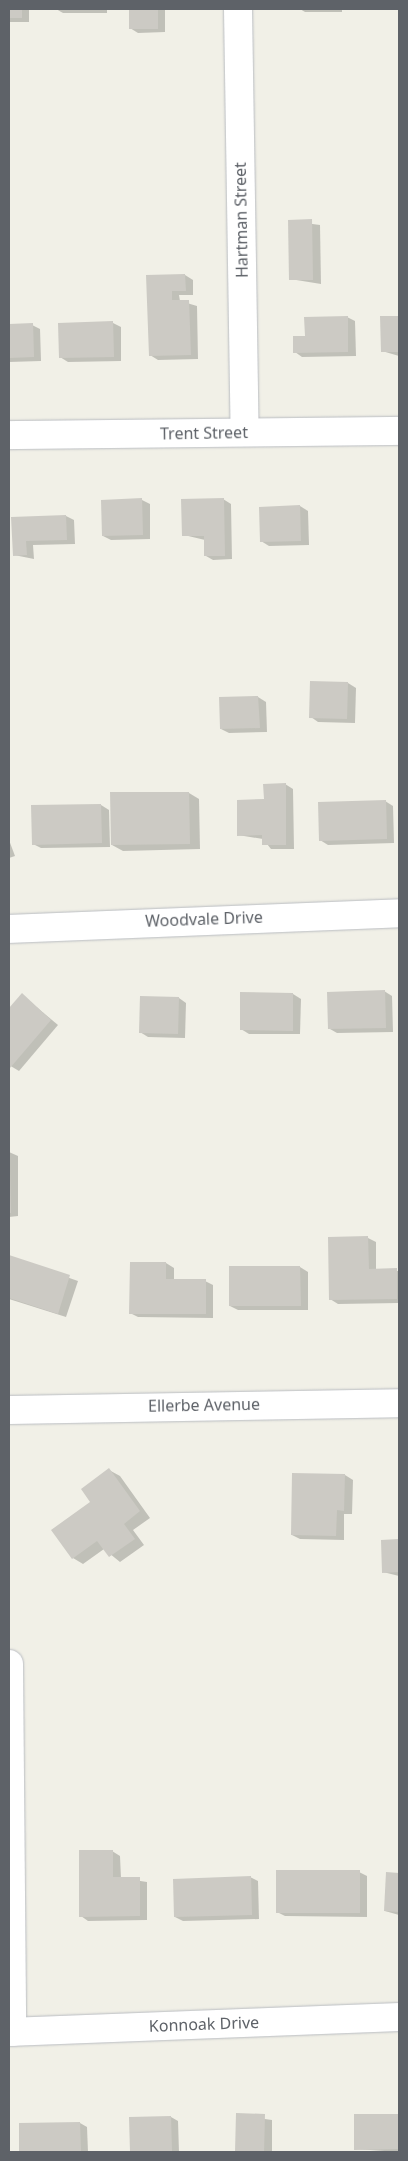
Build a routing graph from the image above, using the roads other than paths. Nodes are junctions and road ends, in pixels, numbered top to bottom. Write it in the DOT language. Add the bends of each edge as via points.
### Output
graph roads {
  1 [pos="238,9"];
  2 [pos="399,431"];
  3 [pos="245,432"];
  4 [pos="9,435"];
  5 [pos="399,913"];
  6 [pos="9,930"];
  7 [pos="399,1403"];
  8 [pos="9,1410"];
  9 [pos="9,1664"];
  10 [pos="399,2017"];
  11 [pos="10,2032"];
  1 -- 3 [label="street, Hartman Street"];
  2 -- 3 [label="street, Trent Street"];
  3 -- 4 [label="street, Trent Street"];
  5 -- 6 [label="street, Woodvale Drive"];
  7 -- 8 [label="street, Ellerbe Avenue"];
  9 -- 11 [label="street"];
  10 -- 11 [label="street, Konnoak Drive"];
}
